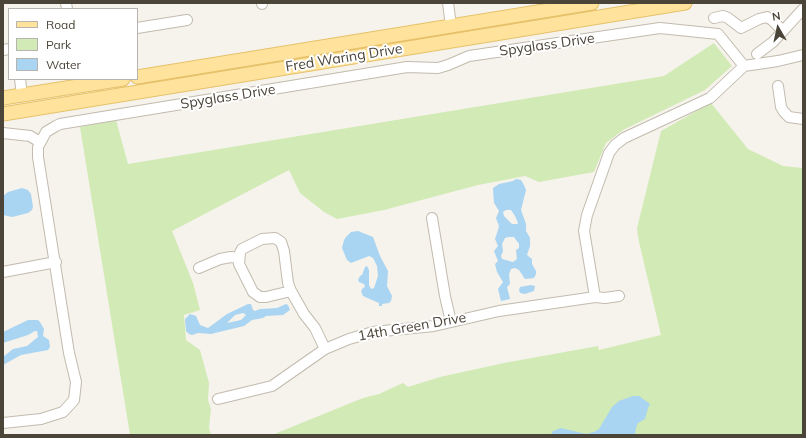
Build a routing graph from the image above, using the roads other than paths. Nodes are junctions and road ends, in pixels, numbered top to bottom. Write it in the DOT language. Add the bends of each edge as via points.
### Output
graph roads {
  1 [pos="448,3"];
  2 [pos="592,3"];
  3 [pos="636,3"];
  4 [pos="685,3"];
  5 [pos="803,9"];
  6 [pos="714,18"];
  7 [pos="187,20"];
  8 [pos="560,23"];
  9 [pos="451,26"];
  10 [pos="138,28"];
  11 [pos="783,31"];
  12 [pos="757,54"];
  13 [pos="803,55"];
  14 [pos="355,57"];
  15 [pos="744,66"];
  16 [pos="138,77"];
  17 [pos="20,80"];
  18 [pos="116,80"];
  19 [pos="778,86"];
  20 [pos="22,95"];
  21 [pos="3,98"];
  22 [pos="3,105"];
  23 [pos="3,114"];
  24 [pos="803,119"];
  25 [pos="3,134"];
  26 [pos="40,142"];
  27 [pos="432,218"];
  28 [pos="239,258"];
  29 [pos="56,262"];
  30 [pos="199,268"];
  31 [pos="3,272"];
  32 [pos="291,291"];
  33 [pos="619,296"];
  34 [pos="595,297"];
  35 [pos="451,322"];
  36 [pos="325,349"];
  37 [pos="218,400"];
  38 [pos="3,423"];
  1 -- 9 [label="street"];
  2 -- 9 [label="main road, Fred Waring Drive"];
  3 -- 8 [label="main road" via="587,11"];
  4 -- 8 [label="main road, Fred Waring Drive"];
  5 -- 11 [label="street"];
  6 -- 11 [label="street" via="723,16 741,28 767,17"];
  7 -- 10 [label="street"];
  8 -- 14 [label="main road, Fred Waring Drive"];
  9 -- 14 [label="main road" via="447,33 393,43"];
  9 -- 16 [label="main road, Fred Waring Drive"];
  11 -- 12 [label="street"];
  13 -- 15 [label="street"];
  14 -- 23 [label="main road, Fred Waring Drive"];
  15 -- 26 [label="street, Spyglass Drive" via="718,34 660,28 469,56 438,68 407,67 60,124 50,128"];
  15 -- 34 [label="street" via="710,98 624,138 609,152 584,231"];
  17 -- 20 [label="street"];
  18 -- 20 [label="main road"];
  19 -- 24 [label="street" via="784,112 789,117"];
  20 -- 21 [label="main road"];
  20 -- 22 [label="main road" via="17,103"];
  25 -- 26 [label="street" via="30,136"];
  26 -- 29 [label="street" via="38,157"];
  27 -- 35 [label="street"];
  28 -- 30 [label="street" via="220,259"];
  28 -- 32 [label="street" via="242,272 257,296 266,297"];
  28 -- 32 [label="street" via="242,249 262,239 275,238 283,245"];
  29 -- 31 [label="street"];
  29 -- 38 [label="street" via="69,353 76,382 74,400 63,412 41,419"];
  32 -- 36 [label="street"];
  33 -- 34 [label="street, 14th Green Drive"];
  34 -- 35 [label="street, 14th Green Drive" via="499,311"];
  35 -- 36 [label="street, 14th Green Drive" via="373,332"];
  36 -- 37 [label="street, 14th Green Drive" via="272,386"];
}
